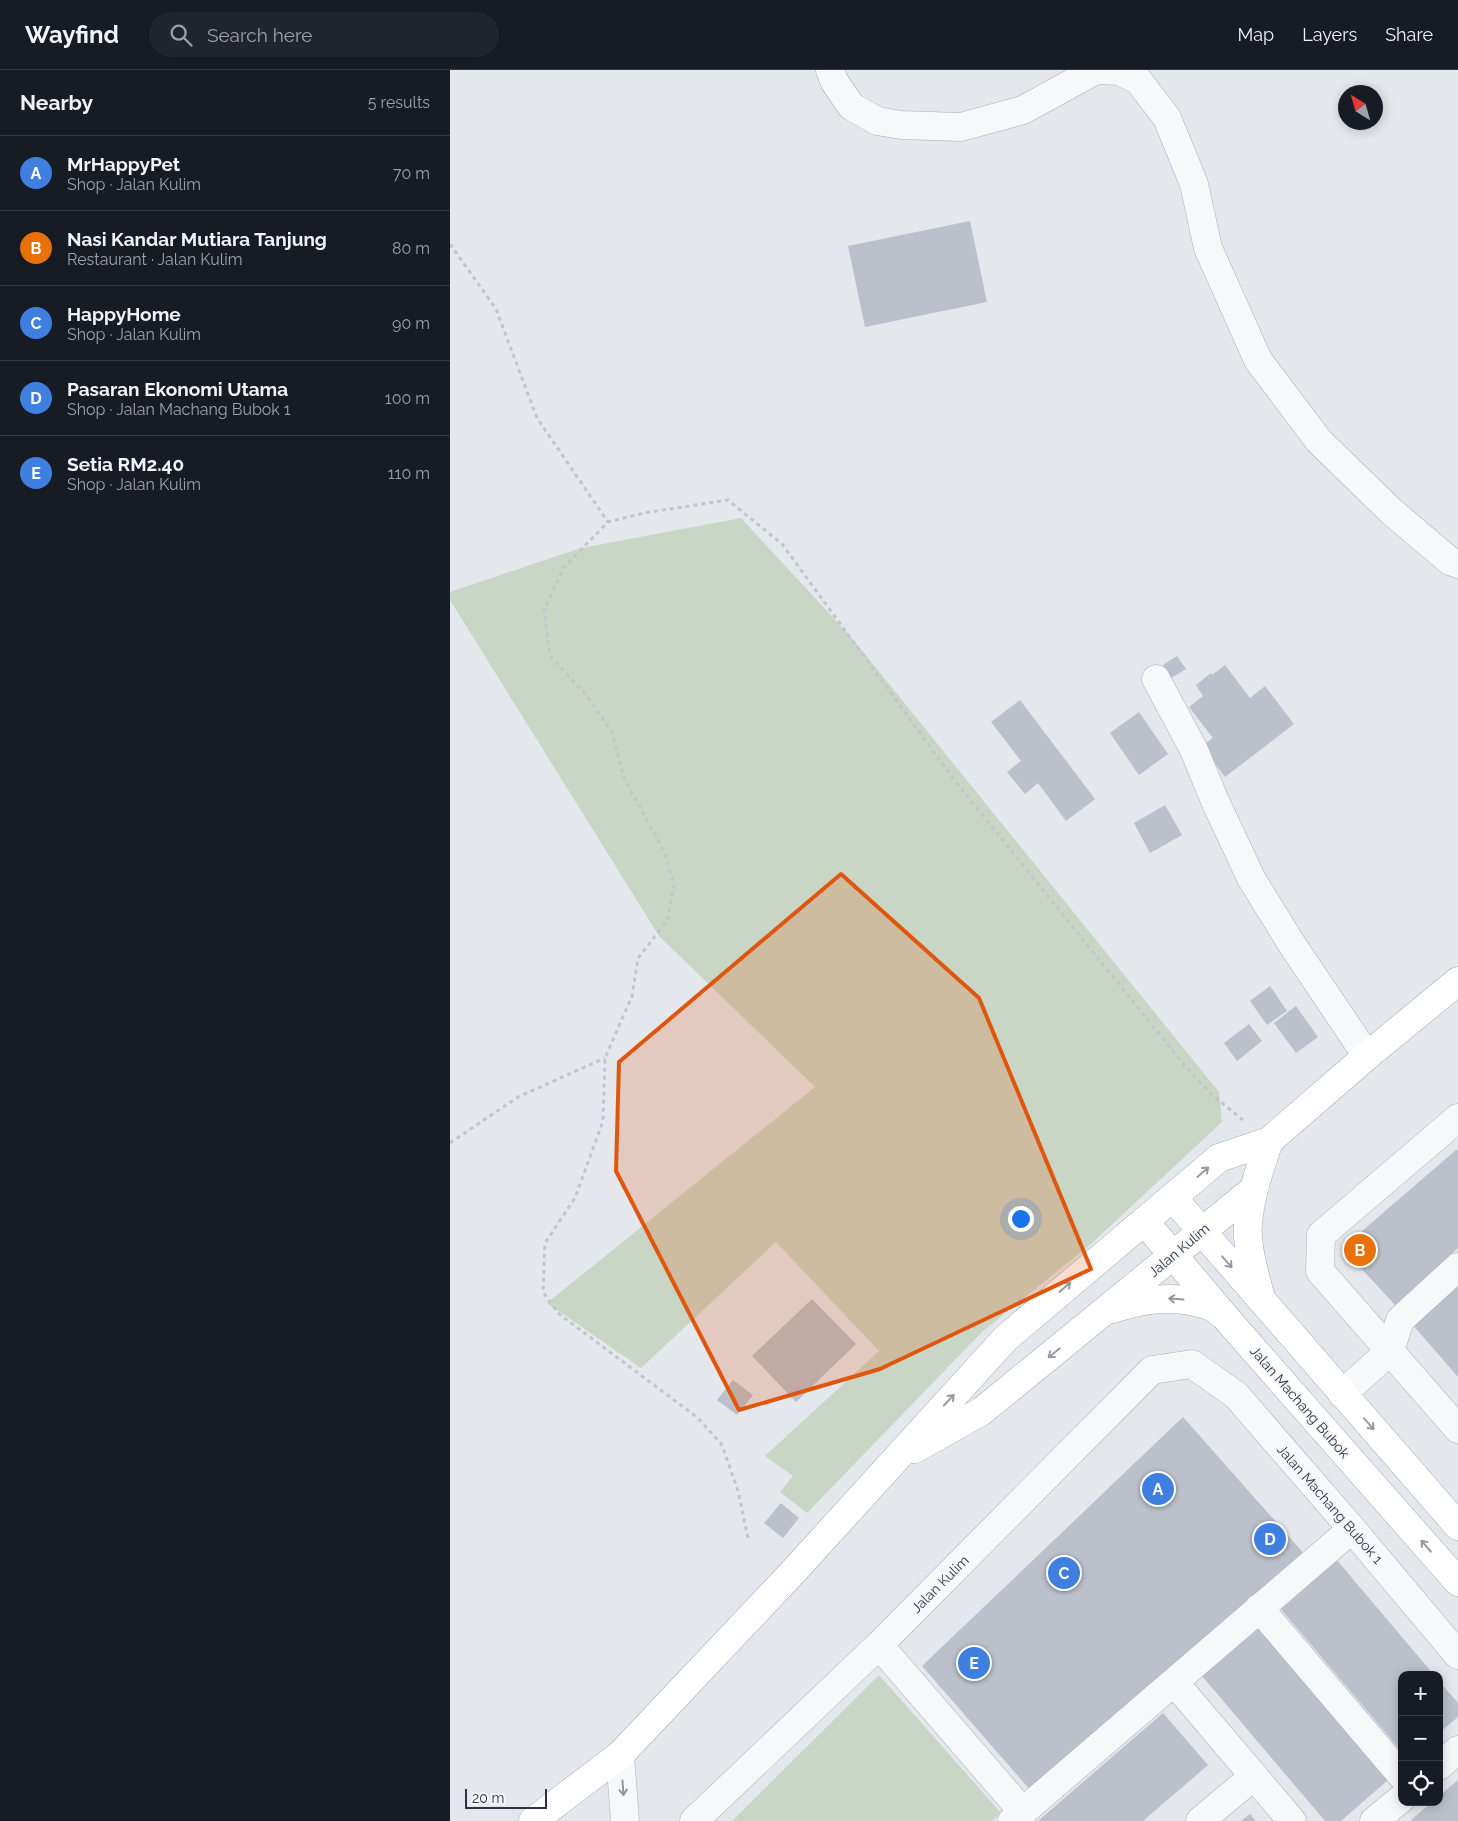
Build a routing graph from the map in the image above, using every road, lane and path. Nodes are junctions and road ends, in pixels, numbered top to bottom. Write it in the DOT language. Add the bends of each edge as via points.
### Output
graph roads {
  1 [pos="830,70"];
  2 [pos="1097,70"];
  3 [pos="450,244"];
  4 [pos="608,522"];
  5 [pos="1458,564"];
  6 [pos="1156,679"];
  7 [pos="1458,981"];
  8 [pos="1367,1056"];
  9 [pos="605,1058"];
  10 [pos="1458,1118"];
  11 [pos="1269,1141"];
  12 [pos="450,1143"];
  13 [pos="1254,1189"];
  14 [pos="1173,1198"];
  15 [pos="1144,1221"];
  16 [pos="1200,1231"];
  17 [pos="1173,1255"];
  18 [pos="1458,1267"];
  19 [pos="1262,1301"];
  20 [pos="1102,1313"];
  21 [pos="1234,1326"];
  22 [pos="1390,1351"];
  23 [pos="1192,1364"];
  24 [pos="1342,1394"];
  25 [pos="1458,1430"];
  26 [pos="892,1462"];
  27 [pos="1458,1526"];
  28 [pos="1352,1528"];
  29 [pos="748,1538"];
  30 [pos="1458,1582"];
  31 [pos="1259,1608"];
  32 [pos="879,1645"];
  33 [pos="1458,1655"];
  34 [pos="1174,1682"];
  35 [pos="1458,1750"];
  36 [pos="620,1755"];
  37 [pos="1443,1763"];
  38 [pos="1398,1771"];
  39 [pos="1254,1776"];
  40 [pos="1398,1801"];
  41 [pos="1017,1816"];
  42 [pos="533,1821"];
  43 [pos="625,1821"];
  44 [pos="694,1821"];
  45 [pos="1200,1821"];
  46 [pos="1292,1821"];
  47 [pos="1374,1821"];
  1 -- 2 [label="street" via="851,106 877,121 961,127 1023,110"];
  2 -- 5 [label="street" via="1119,71 1138,80 1167,118 1194,184 1208,248 1258,360 1319,441 1392,512 1450,561"];
  3 -- 4 [label="path" via="496,309 537,418"];
  4 -- 9 [label="path" via="564,567 544,610 550,656 586,695 612,732 624,778 665,853 674,886 667,921 638,958 632,996"];
  4 -- 11 [label="path" via="728,500 782,544 955,781 1185,1066 1211,1094"];
  6 -- 8 [label="street" via="1194,750 1251,878"];
  7 -- 8 [label="main road, Jalan Kulim"];
  8 -- 11 [label="main road, Jalan Kulim"];
  9 -- 12 [label="path" via="518,1097"];
  9 -- 29 [label="path" via="603,1121 575,1198 545,1243 543,1292 559,1314 698,1418 722,1445 738,1491"];
  10 -- 22 [label="street" via="1321,1235 1320,1272"];
  11 -- 13 [label="main road"];
  14 -- 11 [label="main road, Jalan Kulim, one-way" via="1220,1158"];
  13 -- 16 [label="main road, Jalan Kulim"];
  13 -- 19 [label="main road" via="1247,1226"];
  14 -- 15 [label="main road, Jalan Kulim"];
  14 -- 16 [label="main road"];
  15 -- 17 [label="main road, Jalan Machang Bubok"];
  26 -- 15 [label="main road, Jalan Kulim, one-way" via="1006,1338"];
  16 -- 17 [label="main road, Jalan Kulim"];
  16 -- 19 [label="main road, one-way"];
  17 -- 20 [label="main road, Jalan Kulim"];
  17 -- 21 [label="main road, Jalan Machang Bubok"];
  18 -- 22 [label="street" via="1400,1320"];
  19 -- 24 [label="main road"];
  21 -- 20 [label="main road, one-way" via="1216,1308 1189,1300 1161,1298 1134,1302"];
  20 -- 26 [label="main road, Jalan Kulim, one-way" via="982,1411"];
  30 -- 21 [label="main road, Jalan Machang Bubok, one-way"];
  22 -- 24 [label="street"];
  22 -- 25 [label="street"];
  23 -- 28 [label="street, Jalan Machang Bubok 1" via="1236,1395"];
  23 -- 32 [label="street, Jalan Kulim" via="1152,1370"];
  24 -- 27 [label="main road, one-way"];
  26 -- 36 [label="main road, Jalan Kulim"];
  28 -- 31 [label="street"];
  28 -- 33 [label="street, Jalan Machang Bubok 1"];
  31 -- 34 [label="street"];
  31 -- 38 [label="street"];
  32 -- 41 [label="street"];
  32 -- 44 [label="street, Jalan Kulim"];
  34 -- 39 [label="street"];
  34 -- 41 [label="street"];
  35 -- 37 [label="street"];
  36 -- 42 [label="main road, Jalan Kulim"];
  36 -- 43 [label="street, one-way"];
  39 -- 45 [label="street"];
  39 -- 46 [label="street"];
  40 -- 47 [label="street"];
}
